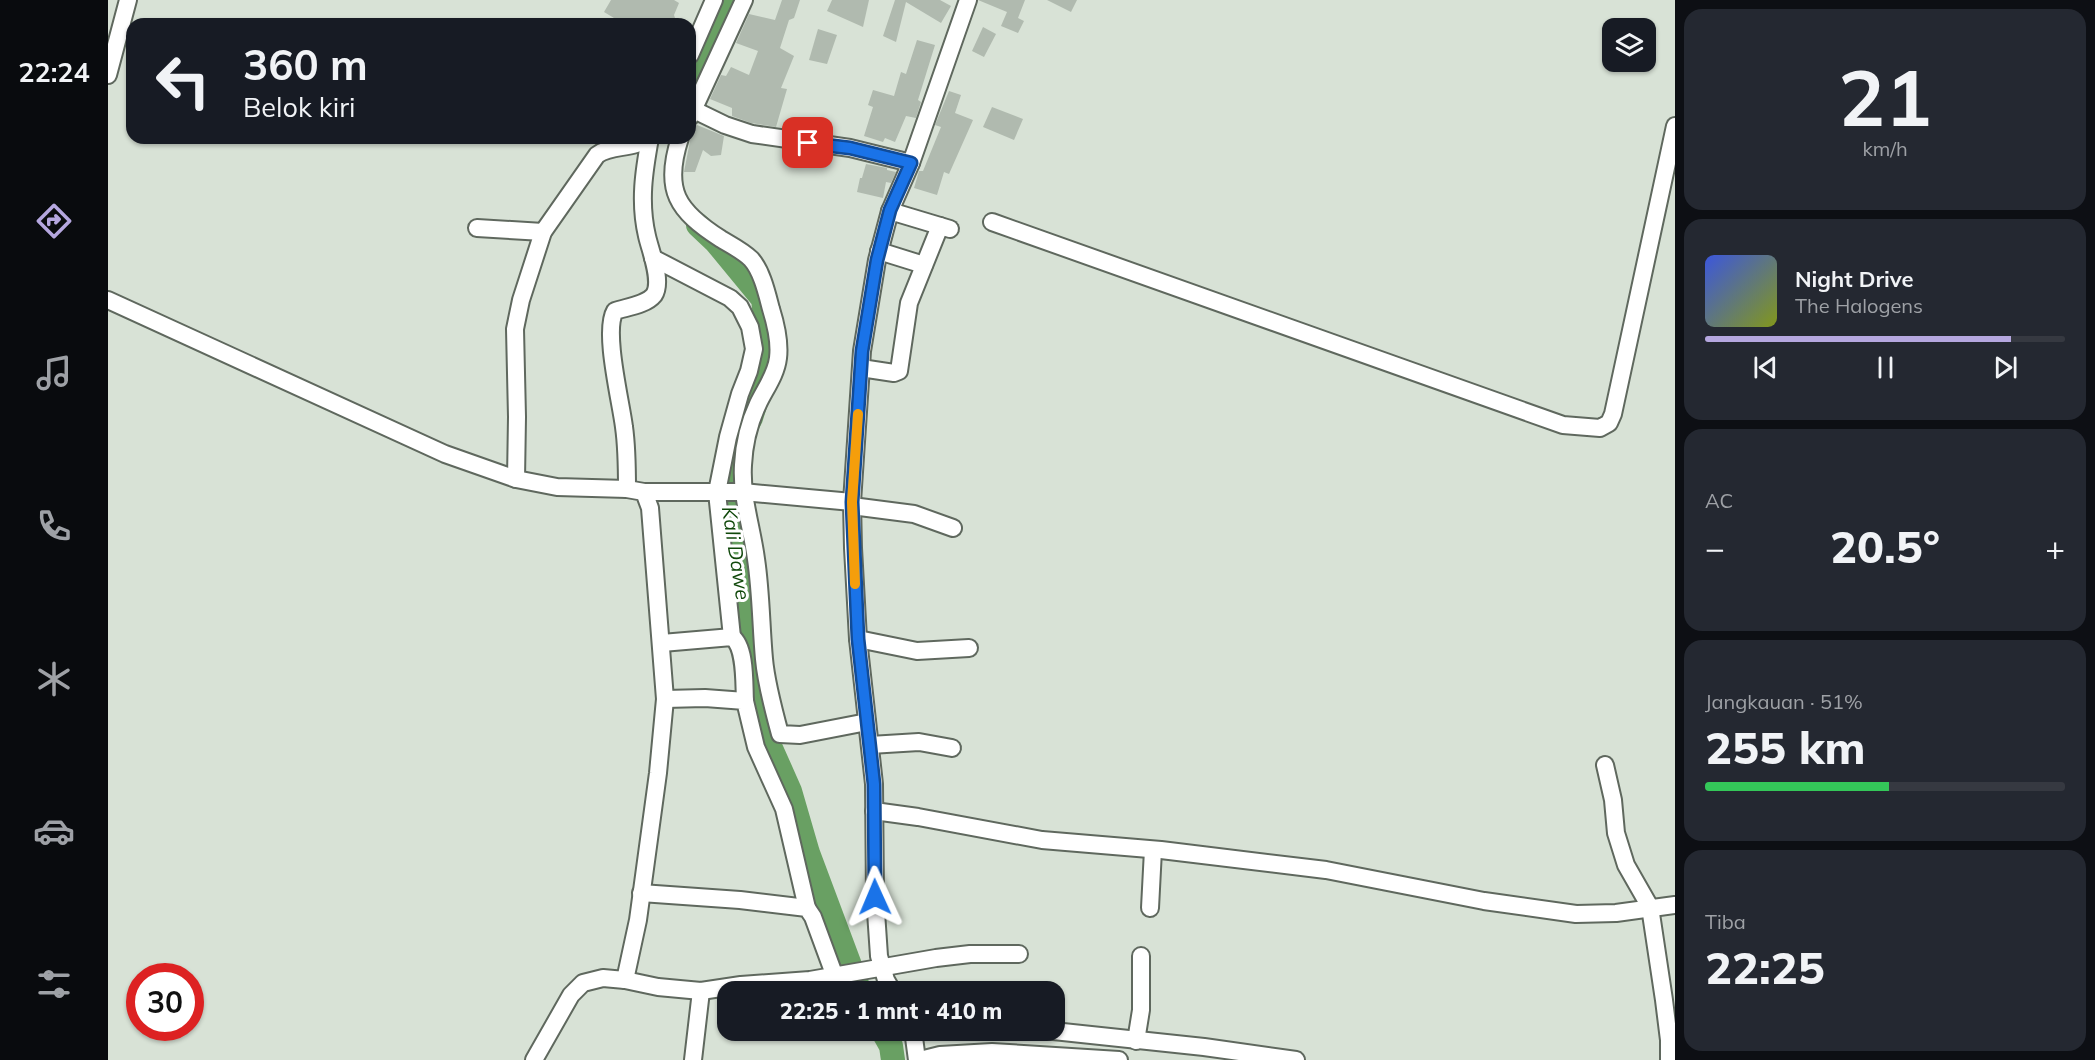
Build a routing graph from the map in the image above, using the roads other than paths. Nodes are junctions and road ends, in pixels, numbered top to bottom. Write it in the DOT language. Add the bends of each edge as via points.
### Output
graph roads {
  1 [pos="128,0"];
  2 [pos="714,0"];
  3 [pos="744,0"];
  4 [pos="969,0"];
  5 [pos="696,41"];
  6 [pos="108,75"];
  7 [pos="696,102"];
  8 [pos="696,113"];
  9 [pos="1675,126"];
  10 [pos="639,144"];
  11 [pos="648,144"];
  12 [pos="678,144"];
  13 [pos="911,163"];
  14 [pos="890,210"];
  15 [pos="992,222"];
  16 [pos="477,228"];
  17 [pos="543,232"];
  18 [pos="879,251"];
  19 [pos="653,258"];
  20 [pos="924,265"];
  21 [pos="108,300"];
  22 [pos="861,368"];
  23 [pos="516,479"];
  24 [pos="627,489"];
  25 [pos="644,492"];
  26 [pos="729,493"];
  27 [pos="852,504"];
  28 [pos="953,528"];
  29 [pos="732,637"];
  30 [pos="858,639"];
  31 [pos="662,643"];
  32 [pos="969,648"];
  33 [pos="666,699"];
  34 [pos="745,701"];
  35 [pos="867,722"];
  36 [pos="870,745"];
  37 [pos="952,748"];
  38 [pos="1605,765"];
  39 [pos="874,811"];
  40 [pos="1153,850"];
  41 [pos="641,893"];
  42 [pos="1675,905"];
  43 [pos="1650,907"];
  44 [pos="807,908"];
  45 [pos="1150,908"];
  46 [pos="1019,954"];
  47 [pos="1142,956"];
  48 [pos="875,968"];
  49 [pos="838,974"];
  50 [pos="625,980"];
  51 [pos="885,981"];
  52 [pos="1669,986"];
  53 [pos="701,991"];
  54 [pos="1065,1033"];
  55 [pos="915,1041"];
  56 [pos="1136,1041"];
  57 [pos="534,1060"];
  58 [pos="693,1060"];
  59 [pos="918,1060"];
  60 [pos="1119,1060"];
  61 [pos="1296,1060"];
  62 [pos="1669,1060"];
  1 -- 6 [label="street"];
  2 -- 5 [label="street"];
  3 -- 7 [label="street"];
  4 -- 13 [label="street"];
  8 -- 13 [label="street" via="752,134 850,148"];
  9 -- 15 [label="street" via="1610,423 1600,429 1563,425"];
  10 -- 17 [label="street" via="610,148 597,155"];
  11 -- 19 [label="street" via="642,216"];
  12 -- 26 [label="street" via="672,161 679,202 703,228 743,253 757,267 779,342 778,361 749,426 742,466"];
  13 -- 14 [label="street"];
  14 -- 18 [label="street"];
  14 -- 20 [label="street" via="946,227"];
  16 -- 17 [label="street"];
  17 -- 23 [label="street" via="515,330"];
  18 -- 20 [label="street"];
  18 -- 22 [label="street"];
  19 -- 24 [label="street" via="655,293 643,302 615,311 612,317 617,391 626,438"];
  19 -- 26 [label="street" via="735,302 750,327 754,350 728,437"];
  20 -- 22 [label="street" via="909,303 899,371"];
  21 -- 23 [label="street" via="445,454"];
  22 -- 27 [label="street"];
  23 -- 24 [label="street" via="557,487"];
  24 -- 25 [label="street"];
  25 -- 26 [label="street"];
  25 -- 31 [label="street" via="651,508"];
  26 -- 27 [label="street"];
  26 -- 29 [label="street"];
  26 -- 35 [label="street" via="756,558 764,660 780,734 800,735"];
  27 -- 28 [label="street" via="914,514"];
  27 -- 30 [label="street"];
  29 -- 31 [label="street"];
  29 -- 34 [label="street" via="738,644 744,669"];
  30 -- 32 [label="street" via="917,651"];
  30 -- 35 [label="street"];
  31 -- 33 [label="street"];
  33 -- 34 [label="street"];
  33 -- 41 [label="street"];
  34 -- 44 [label="street" via="756,747 784,808"];
  35 -- 36 [label="street"];
  36 -- 37 [label="street" via="919,742"];
  36 -- 39 [label="street"];
  38 -- 43 [label="street" via="1616,833 1626,865"];
  39 -- 40 [label="street" via="1042,840"];
  39 -- 48 [label="street"];
  40 -- 43 [label="street" via="1326,870 1484,901 1576,914"];
  40 -- 45 [label="street"];
  41 -- 44 [label="street"];
  41 -- 50 [label="street"];
  42 -- 43 [label="street"];
  43 -- 52 [label="street"];
  44 -- 49 [label="street"];
  46 -- 48 [label="street" via="959,956"];
  47 -- 56 [label="street"];
  48 -- 49 [label="street"];
  48 -- 51 [label="street"];
  49 -- 53 [label="street"];
  50 -- 53 [label="street"];
  50 -- 57 [label="street" via="603,978 583,983 571,995"];
  52 -- 62 [label="street"];
  53 -- 58 [label="street"];
  54 -- 56 [label="street"];
  55 -- 59 [label="street"];
  56 -- 61 [label="street"];
  59 -- 60 [label="street" via="992,1052"];
}
